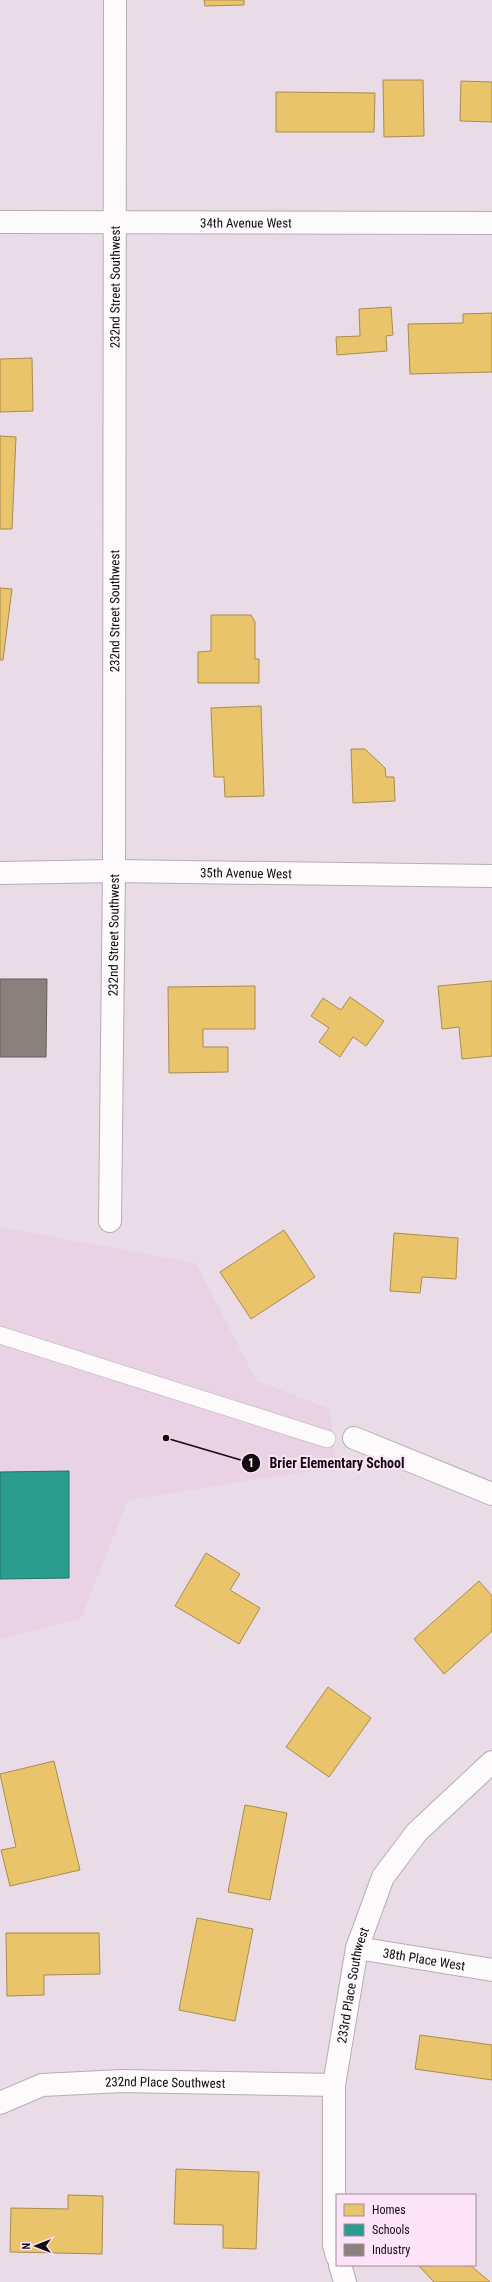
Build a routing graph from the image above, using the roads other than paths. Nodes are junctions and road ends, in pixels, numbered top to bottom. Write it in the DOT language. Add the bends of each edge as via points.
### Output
graph roads {
  1 [pos="115,0"];
  2 [pos="0,222"];
  3 [pos="115,222"];
  4 [pos="492,223"];
  5 [pos="114,872"];
  6 [pos="0,873"];
  7 [pos="492,876"];
  8 [pos="110,1221"];
  9 [pos="0,1335"];
  10 [pos="354,1438"];
  11 [pos="327,1439"];
  12 [pos="492,1494"];
  13 [pos="492,1762"];
  14 [pos="357,1948"];
  15 [pos="492,1970"];
  16 [pos="334,2085"];
  17 [pos="0,2103"];
  18 [pos="336,2252"];
  19 [pos="340,2266"];
  20 [pos="346,2282"];
  1 -- 3 [label="street, 232nd Street Southwest"];
  2 -- 3 [label="street, 34th Avenue West"];
  3 -- 4 [label="street, 34th Avenue West"];
  3 -- 5 [label="street, 232nd Street Southwest"];
  5 -- 6 [label="street, 35th Avenue West"];
  5 -- 7 [label="street, 35th Avenue West"];
  5 -- 8 [label="street, 232nd Street Southwest"];
  9 -- 11 [label="lane"];
  10 -- 12 [label="street"];
  13 -- 14 [label="street, 233rd Place Southwest" via="417,1832 383,1877"];
  14 -- 15 [label="street, 38th Place West"];
  14 -- 16 [label="street, 233rd Place Southwest"];
  16 -- 17 [label="street, 232nd Place Southwest" via="122,2081 42,2085"];
  16 -- 18 [label="street, 233rd Place Southwest"];
  19 -- 20 [label="street"];
}
